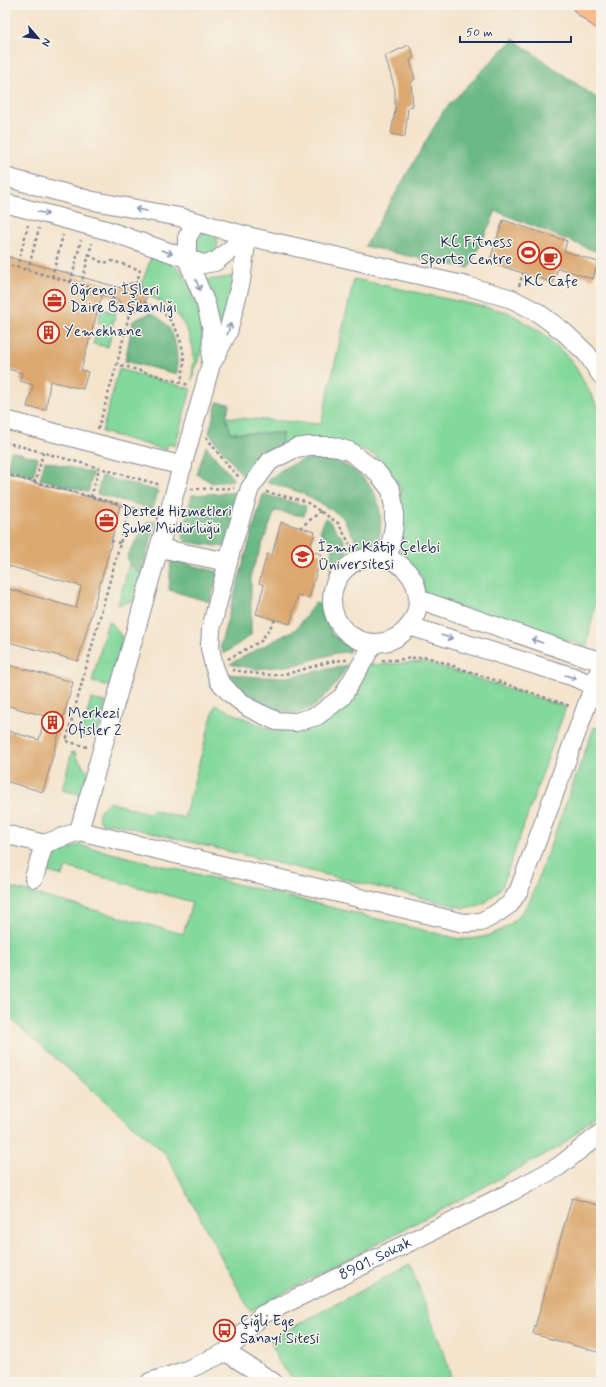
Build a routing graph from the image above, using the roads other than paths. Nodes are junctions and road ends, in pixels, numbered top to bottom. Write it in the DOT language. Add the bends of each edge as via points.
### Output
graph roads {
  1 [pos="584,5"];
  2 [pos="601,18"];
  3 [pos="5,177"];
  4 [pos="5,203"];
  5 [pos="196,222"];
  6 [pos="247,236"];
  7 [pos="187,259"];
  8 [pos="211,364"];
  9 [pos="601,375"];
  10 [pos="5,420"];
  11 [pos="183,466"];
  12 [pos="159,548"];
  13 [pos="388,559"];
  14 [pos="228,562"];
  15 [pos="418,599"];
  16 [pos="409,626"];
  17 [pos="374,643"];
  18 [pos="601,661"];
  19 [pos="601,666"];
  20 [pos="598,687"];
  21 [pos="79,831"];
  22 [pos="5,834"];
  23 [pos="44,844"];
  24 [pos="34,878"];
  25 [pos="601,1133"];
  26 [pos="226,1352"];
  27 [pos="187,1376"];
  28 [pos="150,1382"];
  29 [pos="272,1382"];
  1 -- 2 [label="highway"];
  5 -- 3 [label="street, one-way" via="89,200"];
  4 -- 7 [label="street, one-way" via="83,224"];
  5 -- 6 [label="street"];
  5 -- 7 [label="street" via="187,238"];
  6 -- 7 [label="street" via="215,262 203,264"];
  8 -- 6 [label="street, one-way" via="228,332 241,281"];
  6 -- 9 [label="street" via="466,286 512,299 537,312 564,332 587,354"];
  7 -- 8 [label="street, one-way" via="208,311 212,330"];
  8 -- 11 [label="street"];
  10 -- 11 [label="street"];
  11 -- 12 [label="street"];
  12 -- 14 [label="street"];
  12 -- 21 [label="street"];
  13 -- 14 [label="street" via="394,526 391,490 376,471 349,451 332,446 310,446 296,448 270,461 250,488"];
  13 -- 15 [label="street" via="400,564 410,574 416,586"];
  13 -- 17 [label="street" via="374,556 347,567 333,592 333,607 338,621 347,632 360,640"];
  14 -- 17 [label="street" via="211,629 210,648 219,681 249,708 276,721 296,722 316,716 342,697"];
  15 -- 16 [label="street" via="416,613"];
  18 -- 15 [label="street, one-way"];
  16 -- 17 [label="street" via="400,635"];
  16 -- 20 [label="street, one-way" via="571,676"];
  19 -- 20 [label="street"];
  20 -- 21 [label="street" via="585,712 519,890 510,904 481,922 464,923"];
  21 -- 23 [label="street"];
  22 -- 23 [label="street"];
  23 -- 24 [label="street"];
  25 -- 26 [label="street, 8901. Sokak" via="558,1167 262,1315"];
  26 -- 27 [label="street, 8901. Sokak"];
  26 -- 29 [label="street"];
  27 -- 28 [label="street, 8901. Sokak"];
}
